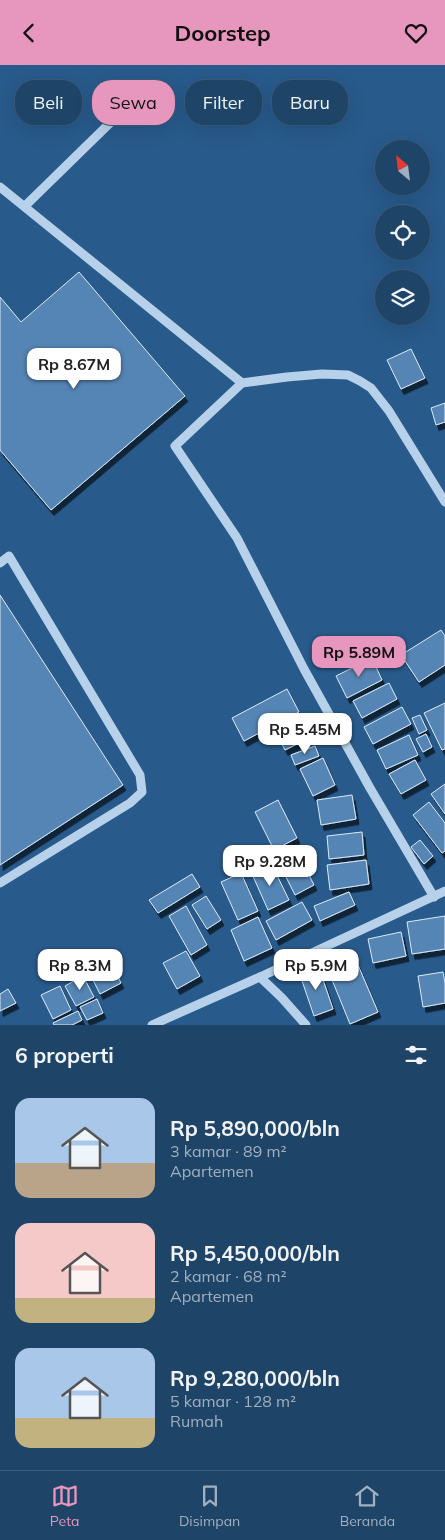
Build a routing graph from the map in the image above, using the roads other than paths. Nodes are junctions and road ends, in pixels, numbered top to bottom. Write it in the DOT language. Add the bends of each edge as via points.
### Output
graph roads {
  1 [pos="108,125"];
  2 [pos="0,187"];
  3 [pos="25,206"];
  4 [pos="242,383"];
  5 [pos="445,502"];
  6 [pos="1,561"];
  7 [pos="0,883"];
  8 [pos="445,891"];
  9 [pos="434,897"];
  10 [pos="260,977"];
  11 [pos="152,1025"];
  12 [pos="306,1025"];
  1 -- 3 [label="street"];
  2 -- 3 [label="street"];
  3 -- 4 [label="street"];
  4 -- 5 [label="street" via="322,374 348,375 360,381 371,388 389,411"];
  4 -- 9 [label="street" via="175,446 237,538 304,669"];
  6 -- 7 [label="street" via="9,556 140,775 142,792 130,803"];
  8 -- 9 [label="street"];
  9 -- 10 [label="street"];
  10 -- 11 [label="street"];
  10 -- 12 [label="street"];
}
